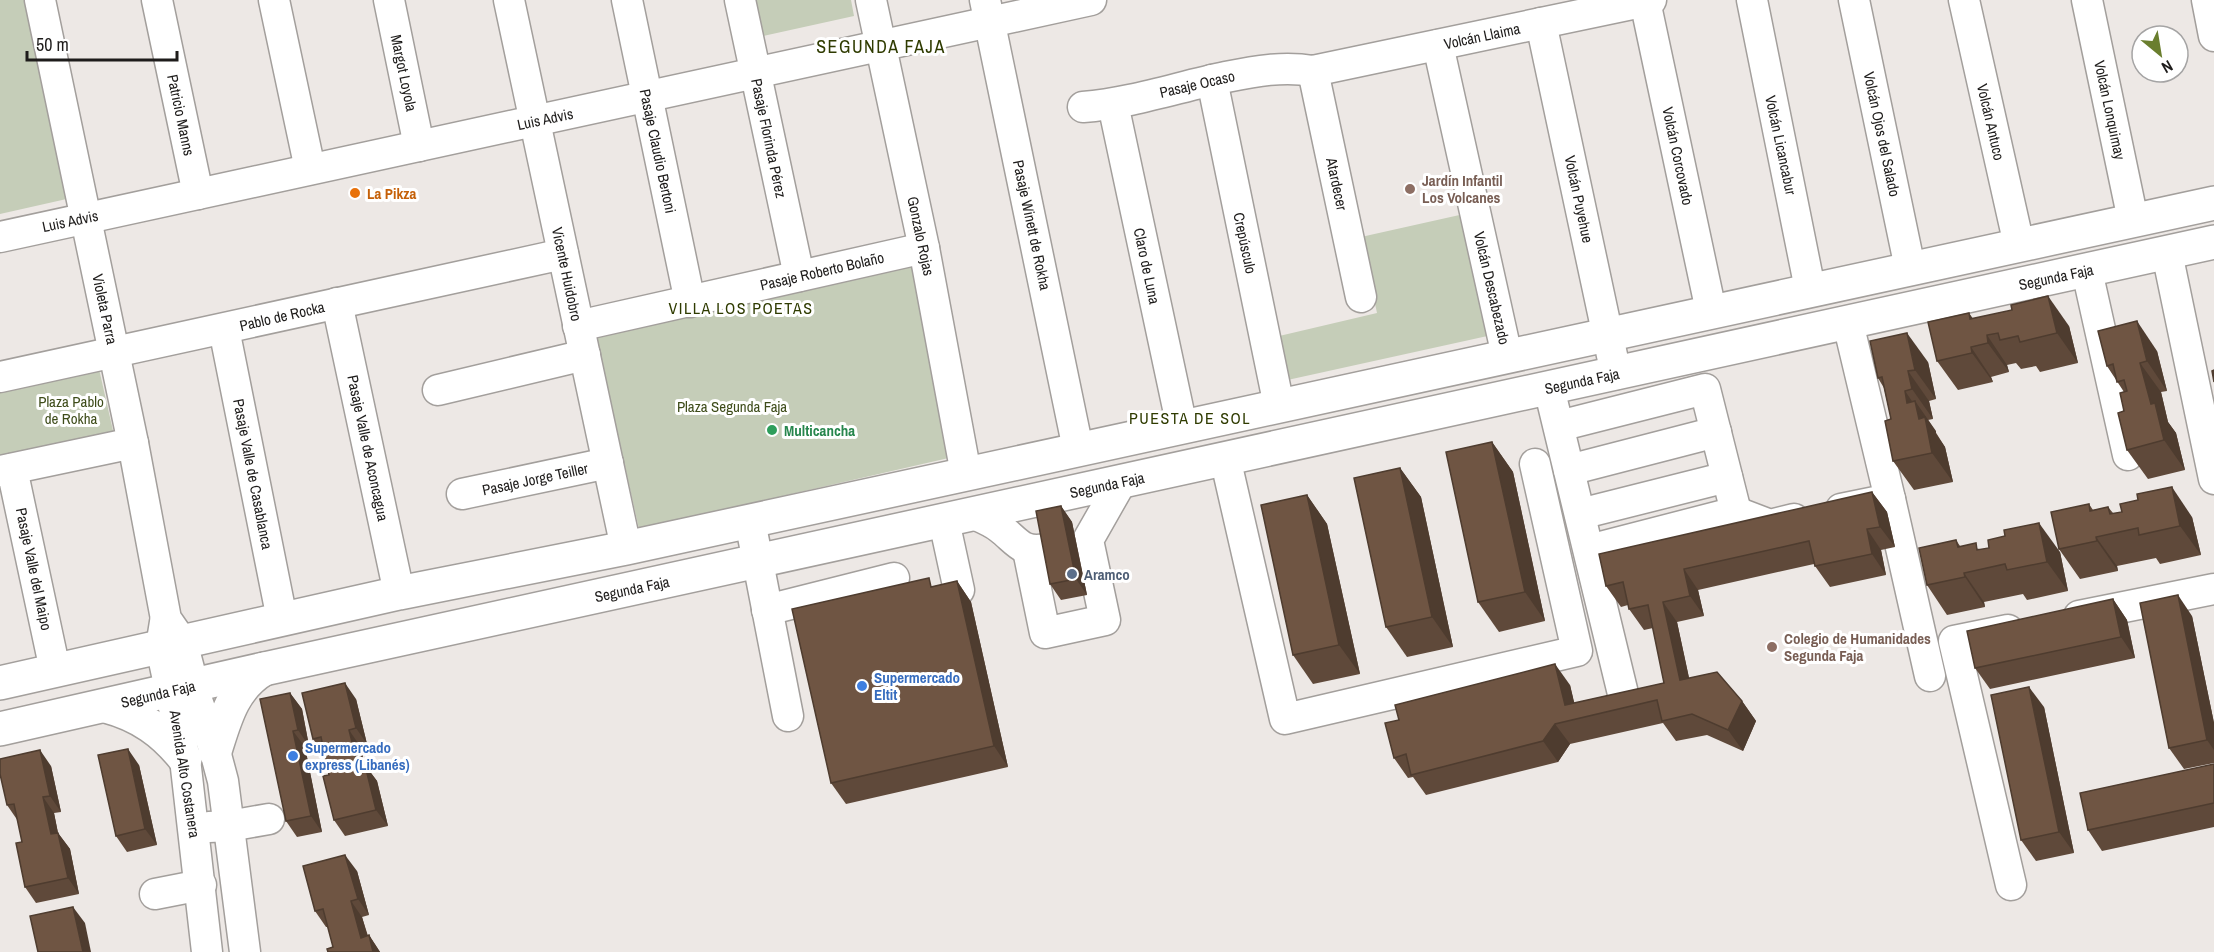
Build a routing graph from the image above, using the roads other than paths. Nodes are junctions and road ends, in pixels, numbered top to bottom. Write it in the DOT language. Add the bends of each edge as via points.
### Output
graph roads {
  1 [pos="40,0"];
  2 [pos="157,0"];
  3 [pos="274,0"];
  4 [pos="389,0"];
  5 [pos="508,0"];
  6 [pos="627,0"];
  7 [pos="740,0"];
  8 [pos="871,0"];
  9 [pos="1091,0"];
  10 [pos="1752,0"];
  11 [pos="1854,0"];
  12 [pos="1964,0"];
  13 [pos="2087,0"];
  14 [pos="2207,0"];
  15 [pos="1648,1"];
  16 [pos="987,11"];
  17 [pos="1541,23"];
  18 [pos="2214,36"];
  19 [pos="1438,45"];
  20 [pos="881,46"];
  21 [pos="1313,71"];
  22 [pos="755,73"];
  23 [pos="1212,80"];
  24 [pos="647,96"];
  25 [pos="1113,104"];
  26 [pos="1083,107"];
  27 [pos="535,121"];
  28 [pos="419,146"];
  29 [pos="310,170"];
  30 [pos="198,194"];
  31 [pos="2214,203"];
  32 [pos="86,218"];
  33 [pos="2133,220"];
  34 [pos="0,237"];
  35 [pos="2214,242"];
  36 [pos="2019,245"];
  37 [pos="924,248"];
  38 [pos="2168,253"];
  39 [pos="563,254"];
  40 [pos="1910,268"];
  41 [pos="2087,271"];
  42 [pos="800,276"];
  43 [pos="1810,289"];
  44 [pos="1361,297"];
  45 [pos="690,302"];
  46 [pos="337,303"];
  47 [pos="1711,311"];
  48 [pos="1848,323"];
  49 [pos="578,326"];
  50 [pos="224,329"];
  51 [pos="1609,333"];
  52 [pos="114,353"];
  53 [pos="585,355"];
  54 [pos="2202,355"];
  55 [pos="1507,356"];
  56 [pos="1616,374"];
  57 [pos="0,377"];
  58 [pos="1550,388"];
  59 [pos="438,390"];
  60 [pos="1279,405"];
  61 [pos="1559,426"];
  62 [pos="1182,427"];
  63 [pos="1716,432"];
  64 [pos="134,443"];
  65 [pos="1078,449"];
  66 [pos="2128,455"];
  67 [pos="608,463"];
  68 [pos="1534,464"];
  69 [pos="6,470"];
  70 [pos="1569,470"];
  71 [pos="966,474"];
  72 [pos="1229,475"];
  73 [pos="1727,477"];
  74 [pos="2214,479"];
  75 [pos="1121,482"];
  76 [pos="462,494"];
  77 [pos="1890,499"];
  78 [pos="1736,512"];
  79 [pos="1580,514"];
  80 [pos="959,518"];
  81 [pos="750,521"];
  82 [pos="626,548"];
  83 [pos="1589,550"];
  84 [pos="757,562"];
  85 [pos="894,578"];
  86 [pos="2214,589"];
  87 [pos="960,590"];
  88 [pos="399,593"];
  89 [pos="767,610"];
  90 [pos="282,620"];
  91 [pos="169,636"];
  92 [pos="264,669"];
  93 [pos="55,670"];
  94 [pos="1930,676"];
  95 [pos="0,683"];
  96 [pos="181,688"];
  97 [pos="1626,702"];
  98 [pos="106,706"];
  99 [pos="788,716"];
  100 [pos="0,729"];
  101 [pos="200,755"];
  102 [pos="269,819"];
  103 [pos="229,826"];
  104 [pos="195,828"];
  105 [pos="201,885"];
  106 [pos="2011,885"];
  107 [pos="155,894"];
  108 [pos="207,952"];
  109 [pos="245,952"];
  1 -- 32 [label="street, Violeta Parra"];
  2 -- 30 [label="street, Patricio Manns"];
  3 -- 29 [label="street"];
  4 -- 28 [label="street, Margot Loyola"];
  5 -- 27 [label="street, Vicente Huidobro"];
  6 -- 24 [label="street, Pasaje Claudio Bertoni"];
  7 -- 22 [label="street, Pasaje Florinda Pérez"];
  8 -- 20 [label="street, Gonzalo Rojas"];
  9 -- 16 [label="street, Luis Advis"];
  10 -- 43 [label="street, Volcán Licancabur"];
  11 -- 40 [label="street, Volcán Ojos del Salado"];
  12 -- 36 [label="street, Volcán Antuco"];
  13 -- 33 [label="street, Volcán Lonquimay"];
  14 -- 18 [label="street"];
  15 -- 17 [label="street, Volcán Llaima"];
  15 -- 47 [label="street, Volcán Corcovado"];
  16 -- 20 [label="street, Luis Advis"];
  16 -- 65 [label="street, Pasaje Winett de Rokha"];
  17 -- 19 [label="street, Volcán Llaima"];
  17 -- 51 [label="street, Volcán Puyehue"];
  19 -- 21 [label="street, Volcán Llaima"];
  19 -- 55 [label="street, Volcán Descabezado"];
  20 -- 22 [label="street, Luis Advis"];
  20 -- 37 [label="street, Gonzalo Rojas"];
  21 -- 23 [label="street, Pasaje Ocaso" via="1266,69"];
  21 -- 44 [label="street, Atardecer"];
  22 -- 24 [label="street, Luis Advis"];
  22 -- 42 [label="street, Pasaje Florinda Pérez"];
  23 -- 25 [label="street, Pasaje Ocaso"];
  23 -- 60 [label="street, Crepúsculo"];
  24 -- 27 [label="street, Luis Advis"];
  24 -- 45 [label="street, Pasaje Claudio Bertoni"];
  25 -- 26 [label="street, Pasaje Ocaso"];
  25 -- 62 [label="street, Claro de Luna"];
  27 -- 28 [label="street, Luis Advis"];
  27 -- 39 [label="street, Vicente Huidobro"];
  28 -- 29 [label="street, Luis Advis"];
  29 -- 30 [label="street, Luis Advis"];
  30 -- 32 [label="street, Luis Advis"];
  31 -- 33 [label="main road"];
  32 -- 34 [label="street, Luis Advis"];
  32 -- 52 [label="street, Violeta Parra"];
  33 -- 36 [label="main road"];
  35 -- 38 [label="main road, Segunda Faja"];
  36 -- 40 [label="main road"];
  37 -- 42 [label="street, Pasaje Roberto Bolaño"];
  37 -- 71 [label="street, Gonzalo Rojas"];
  38 -- 41 [label="main road, Segunda Faja"];
  38 -- 54 [label="street"];
  39 -- 46 [label="street, Pablo de Rocka"];
  39 -- 49 [label="street, Vicente Huidobro"];
  40 -- 43 [label="main road"];
  41 -- 48 [label="main road, Segunda Faja"];
  41 -- 66 [label="street"];
  42 -- 45 [label="street, Pasaje Roberto Bolaño"];
  43 -- 47 [label="main road"];
  45 -- 49 [label="street, Pasaje Roberto Bolaño"];
  46 -- 50 [label="street, Pablo de Rocka"];
  46 -- 88 [label="street, Pasaje Valle de Aconcagua"];
  47 -- 51 [label="main road"];
  48 -- 56 [label="main road, Segunda Faja"];
  48 -- 77 [label="street"];
  49 -- 53 [label="street, Vicente Huidobro"];
  50 -- 52 [label="street, Pablo de Rocka"];
  50 -- 90 [label="street, Pasaje Valle de Casablanca"];
  51 -- 55 [label="main road"];
  51 -- 56 [label="street, Volcán Puyehue"];
  52 -- 57 [label="street, Pablo de Rocka"];
  52 -- 64 [label="street, Violeta Parra"];
  53 -- 59 [label="street"];
  53 -- 67 [label="street, Vicente Huidobro"];
  54 -- 74 [label="street"];
  55 -- 60 [label="main road"];
  56 -- 58 [label="main road, Segunda Faja"];
  58 -- 61 [label="street"];
  58 -- 75 [label="main road, Segunda Faja"];
  60 -- 62 [label="main road"];
  61 -- 63 [label="street" via="1705,389"];
  61 -- 70 [label="street"];
  62 -- 65 [label="main road"];
  63 -- 70 [label="street"];
  63 -- 73 [label="street"];
  64 -- 69 [label="street"];
  64 -- 91 [label="street, Violeta Parra"];
  65 -- 71 [label="main road"];
  67 -- 76 [label="street, Pasaje Jorge Teiller"];
  67 -- 82 [label="street, Vicente Huidobro"];
  68 -- 72 [label="street" via="1577,651 1285,718"];
  69 -- 93 [label="street, Pasaje Valle del Maipo"];
  70 -- 79 [label="street"];
  71 -- 81 [label="main road"];
  73 -- 78 [label="street"];
  73 -- 79 [label="street"];
  75 -- 80 [label="main road, Segunda Faja"];
  75 -- 80 [label="street" via="1061,545 1018,544 999,526"];
  77 -- 78 [label="street" via="1770,525"];
  77 -- 94 [label="street"];
  78 -- 83 [label="street"];
  79 -- 83 [label="street"];
  80 -- 84 [label="main road, Segunda Faja"];
  80 -- 87 [label="street"];
  81 -- 82 [label="main road"];
  81 -- 84 [label="street"];
  82 -- 88 [label="main road"];
  83 -- 97 [label="street"];
  84 -- 89 [label="street"];
  84 -- 92 [label="main road, Segunda Faja"];
  85 -- 89 [label="street"];
  86 -- 106 [label="street" via="1954,641"];
  88 -- 90 [label="main road"];
  89 -- 99 [label="street"];
  90 -- 91 [label="main road"];
  91 -- 93 [label="main road"];
  91 -- 96 [label="street, Avenida Alto Costanera"];
  92 -- 96 [label="main road, Segunda Faja"];
  92 -- 101 [label="main road" via="251,677"];
  93 -- 95 [label="main road"];
  96 -- 98 [label="main road, Segunda Faja"];
  96 -- 101 [label="street, Avenida Alto Costanera"];
  98 -- 100 [label="main road, Segunda Faja"];
  98 -- 101 [label="main road" via="127,711 148,722 173,744"];
  101 -- 103 [label="street, Avenida Alto Costanera" via="223,781"];
  101 -- 104 [label="street, Avenida Alto Costanera"];
  102 -- 103 [label="street"];
  103 -- 104 [label="street"];
  103 -- 109 [label="street, Avenida Alto Costanera"];
  104 -- 105 [label="street, Avenida Alto Costanera"];
  105 -- 107 [label="street"];
  105 -- 108 [label="street, Avenida Alto Costanera"];
}
